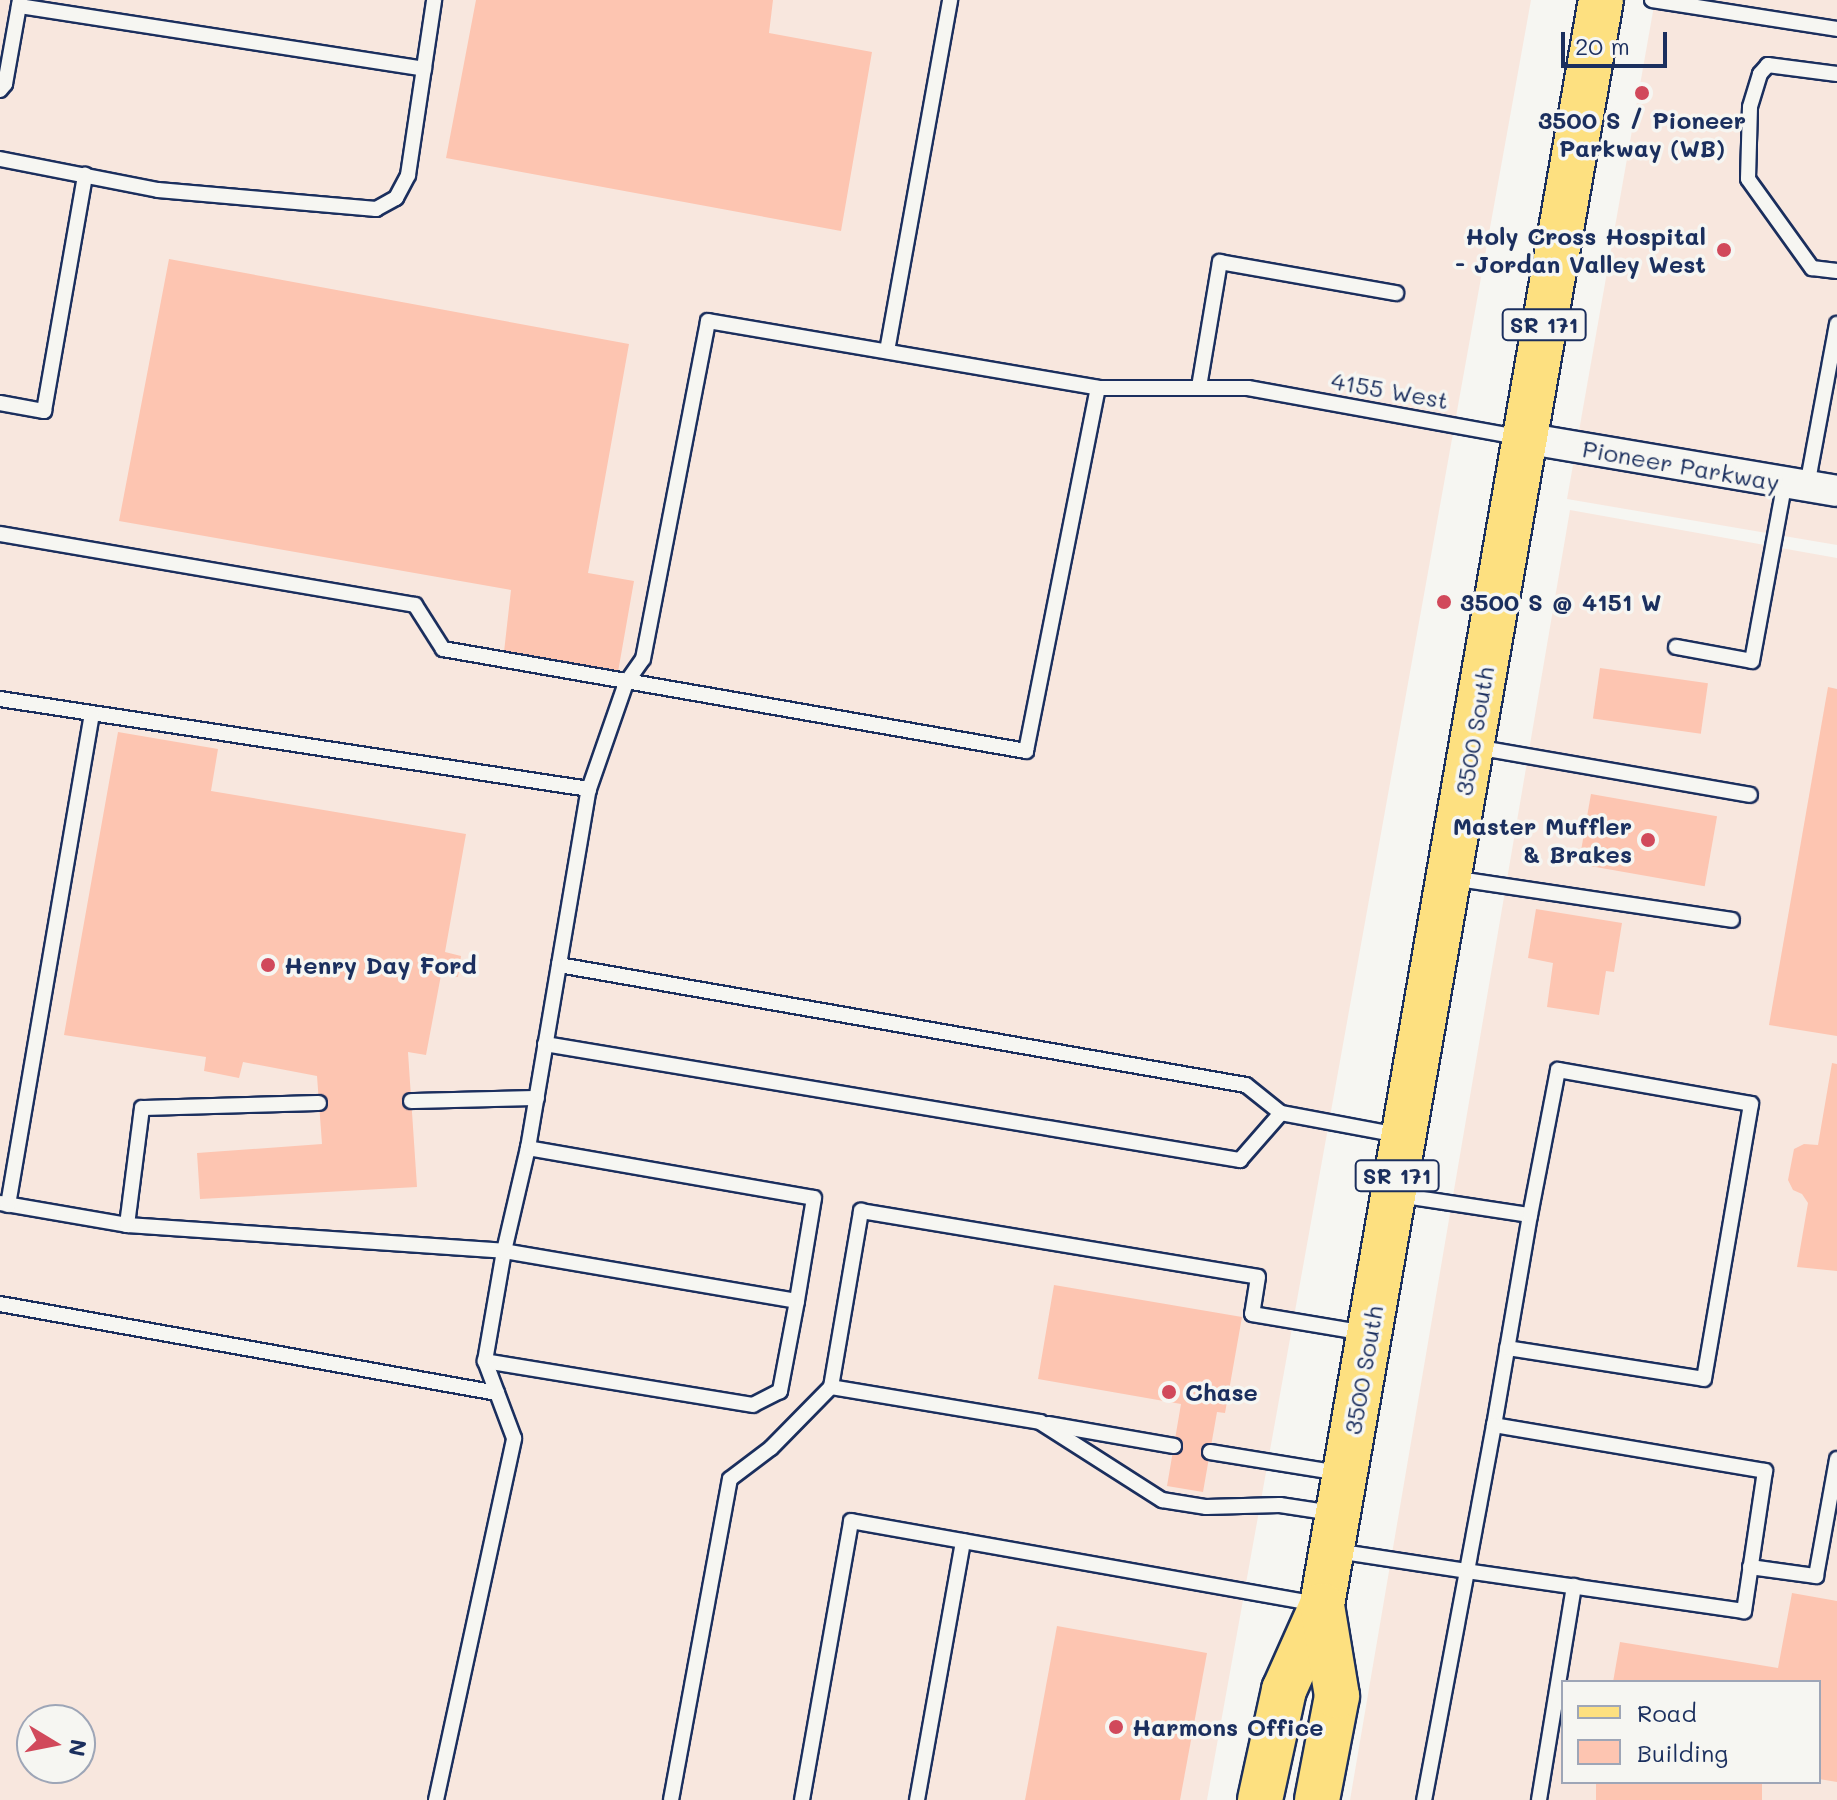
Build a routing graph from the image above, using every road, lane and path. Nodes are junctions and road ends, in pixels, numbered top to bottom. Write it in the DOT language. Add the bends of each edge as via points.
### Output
graph roads {
  1 [pos="434,0"];
  2 [pos="950,0"];
  3 [pos="1601,0"];
  4 [pos="1652,0"];
  5 [pos="19,3"];
  6 [pos="1837,29"];
  7 [pos="424,69"];
  8 [pos="1837,74"];
  9 [pos="0,90"];
  10 [pos="0,159"];
  11 [pos="85,175"];
  12 [pos="1837,271"];
  13 [pos="1396,293"];
  14 [pos="1837,324"];
  15 [pos="887,351"];
  16 [pos="1199,387"];
  17 [pos="1098,388"];
  18 [pos="0,403"];
  19 [pos="1524,438"];
  20 [pos="1796,484"];
  21 [pos="1837,491"];
  22 [pos="0,534"];
  23 [pos="1676,647"];
  24 [pos="626,683"];
  25 [pos="0,699"];
  26 [pos="92,715"];
  27 [pos="1471,747"];
  28 [pos="589,789"];
  29 [pos="1750,795"];
  30 [pos="1448,878"];
  31 [pos="1732,920"];
  32 [pos="559,965"];
  33 [pos="545,1044"];
  34 [pos="537,1098"];
  35 [pos="411,1101"];
  36 [pos="319,1103"];
  37 [pos="1281,1113"];
  38 [pos="1403,1136"];
  39 [pos="528,1148"];
  40 [pos="1394,1194"];
  41 [pos="4,1204"];
  42 [pos="1530,1215"];
  43 [pos="127,1225"];
  44 [pos="504,1251"];
  45 [pos="797,1301"];
  46 [pos="0,1304"];
  47 [pos="1369,1334"];
  48 [pos="1507,1348"];
  49 [pos="485,1361"];
  50 [pos="831,1387"];
  51 [pos="497,1393"];
  52 [pos="1040,1422"];
  53 [pos="1494,1425"];
  54 [pos="1174,1446"];
  55 [pos="1210,1452"];
  56 [pos="1837,1459"];
  57 [pos="1338,1513"];
  58 [pos="963,1541"];
  59 [pos="1750,1567"];
  60 [pos="1467,1571"];
  61 [pos="1574,1586"];
  62 [pos="1322,1605"];
  63 [pos="436,1800"];
  64 [pos="671,1800"];
  65 [pos="802,1800"];
  66 [pos="917,1800"];
  67 [pos="1260,1800"];
  68 [pos="1317,1800"];
  69 [pos="1424,1800"];
  70 [pos="1539,1800"];
  1 -- 7 [label="lane"];
  2 -- 15 [label="lane"];
  3 -- 19 [label="main road, 3500 South / SR 171"];
  4 -- 6 [label="lane"];
  5 -- 7 [label="lane"];
  5 -- 9 [label="lane"];
  7 -- 11 [label="lane" via="408,175 396,198 376,209 158,190"];
  8 -- 12 [label="lane" via="1768,65 1760,74 1750,107 1748,179 1812,268"];
  10 -- 11 [label="lane"];
  11 -- 18 [label="lane" via="44,411"];
  13 -- 16 [label="lane" via="1220,262"];
  14 -- 20 [label="lane"];
  15 -- 17 [label="lane, 4155 West"];
  15 -- 24 [label="lane, 4155 West" via="708,321 643,659"];
  16 -- 17 [label="lane, 4155 West"];
  16 -- 19 [label="lane, 4155 West" via="1248,388"];
  17 -- 24 [label="lane" via="1026,751"];
  19 -- 20 [label="street, Pioneer Parkway"];
  19 -- 27 [label="main road, 3500 South / SR 171"];
  20 -- 21 [label="street, Pioneer Parkway"];
  20 -- 23 [label="lane" via="1752,661"];
  22 -- 24 [label="lane" via="415,605 443,649"];
  24 -- 28 [label="lane"];
  25 -- 26 [label="lane"];
  26 -- 28 [label="lane"];
  26 -- 41 [label="lane"];
  27 -- 29 [label="lane"];
  27 -- 30 [label="main road, 3500 South / SR 171"];
  28 -- 32 [label="lane"];
  30 -- 31 [label="lane"];
  30 -- 38 [label="main road, 3500 South / SR 171"];
  32 -- 33 [label="lane"];
  32 -- 37 [label="lane" via="1246,1085"];
  33 -- 34 [label="lane"];
  33 -- 37 [label="lane" via="1240,1160"];
  34 -- 35 [label="lane"];
  34 -- 39 [label="lane"];
  36 -- 43 [label="lane" via="142,1108"];
  37 -- 38 [label="lane"];
  38 -- 40 [label="main road, 3500 South / SR 171"];
  39 -- 44 [label="lane"];
  39 -- 45 [label="lane" via="814,1198"];
  40 -- 42 [label="lane"];
  40 -- 47 [label="main road, 3500 South / SR 171"];
  41 -- 43 [label="lane"];
  42 -- 48 [label="lane"];
  42 -- 48 [label="lane" via="1558,1070 1751,1104 1704,1379"];
  43 -- 44 [label="lane"];
  44 -- 45 [label="lane"];
  44 -- 49 [label="lane"];
  45 -- 49 [label="lane" via="780,1391 753,1405"];
  46 -- 51 [label="lane"];
  47 -- 50 [label="lane" via="1252,1314 1258,1277 861,1211"];
  47 -- 57 [label="main road, 3500 South / SR 171"];
  48 -- 53 [label="lane"];
  49 -- 51 [label="lane"];
  50 -- 52 [label="lane"];
  50 -- 64 [label="lane" via="771,1448 730,1479"];
  51 -- 63 [label="lane" via="514,1438"];
  52 -- 54 [label="lane"];
  52 -- 57 [label="lane" via="1162,1500"];
  53 -- 59 [label="lane" via="1765,1471"];
  53 -- 60 [label="lane"];
  55 -- 57 [label="lane"];
  56 -- 59 [label="lane" via="1816,1576"];
  57 -- 60 [label="lane"];
  57 -- 62 [label="main road, 3500 South / SR 171"];
  58 -- 62 [label="lane"];
  58 -- 65 [label="lane" via="851,1521"];
  58 -- 66 [label="lane"];
  59 -- 61 [label="lane" via="1744,1611"];
  60 -- 61 [label="lane"];
  60 -- 69 [label="lane"];
  61 -- 70 [label="lane"];
  62 -- 67 [label="main road, 3500 South / SR 171" via="1284,1690"];
  62 -- 68 [label="main road, 3500 South / SR 171" via="1337,1696"];
}
